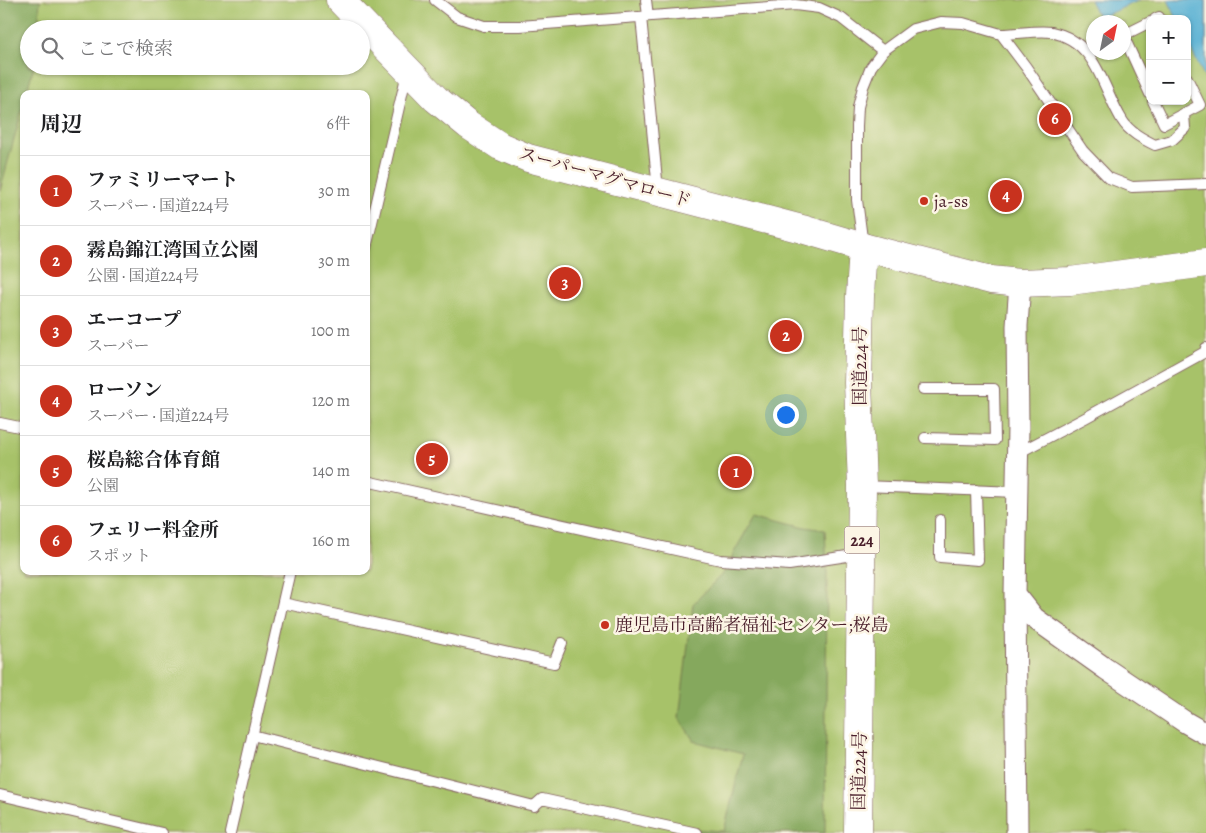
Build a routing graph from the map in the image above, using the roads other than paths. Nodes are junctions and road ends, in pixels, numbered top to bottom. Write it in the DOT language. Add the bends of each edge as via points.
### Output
graph roads {
  1 [pos="340,0"];
  2 [pos="435,0"];
  3 [pos="646,0"];
  4 [pos="644,16"];
  5 [pos="360,20"];
  6 [pos="1146,24"];
  7 [pos="370,30"];
  8 [pos="1131,32"];
  9 [pos="1001,34"];
  10 [pos="882,51"];
  11 [pos="1131,52"];
  12 [pos="408,69"];
  13 [pos="1146,85"];
  14 [pos="1191,87"];
  15 [pos="1155,105"];
  16 [pos="1184,114"];
  17 [pos="1206,184"];
  18 [pos="658,192"];
  19 [pos="370,231"];
  20 [pos="863,247"];
  21 [pos="1206,263"];
  22 [pos="1020,283"];
  23 [pos="1206,348"];
  24 [pos="923,389"];
  25 [pos="0,423"];
  26 [pos="20,427"];
  27 [pos="924,438"];
  28 [pos="1018,453"];
  29 [pos="370,482"];
  30 [pos="862,486"];
  31 [pos="976,490"];
  32 [pos="1017,492"];
  33 [pos="940,520"];
  34 [pos="861,553"];
  35 [pos="289,575"];
  36 [pos="1016,594"];
  37 [pos="283,603"];
  38 [pos="562,643"];
  39 [pos="1206,734"];
  40 [pos="252,735"];
  41 [pos="0,796"];
  42 [pos="162,833"];
  43 [pos="230,833"];
  44 [pos="697,833"];
  45 [pos="858,833"];
  46 [pos="1017,833"];
  1 -- 5 [label="main road, スーパーマグマロード"];
  2 -- 4 [label="lane" via="457,17 484,26"];
  3 -- 4 [label="lane"];
  4 -- 10 [label="lane" via="796,5 819,8 840,18"];
  4 -- 18 [label="lane"];
  6 -- 8 [label="lane"];
  7 -- 12 [label="main road, スーパーマグマロード"];
  9 -- 10 [label="lane" via="963,23 941,22 913,29"];
  9 -- 16 [label="lane" via="1050,32 1074,40 1091,57 1123,121 1139,137 1155,145 1172,140 1185,128"];
  9 -- 17 [label="lane" via="1083,151 1109,178 1132,188"];
  10 -- 20 [label="lane" via="871,67 858,106 857,200"];
  11 -- 13 [label="lane"];
  12 -- 18 [label="main road, スーパーマグマロード" via="436,99 500,146 528,158"];
  12 -- 19 [label="lane"];
  14 -- 16 [label="lane" via="1200,106"];
  15 -- 16 [label="lane" via="1164,124"];
  18 -- 20 [label="main road, スーパーマグマロード"];
  20 -- 22 [label="main road" via="991,280"];
  20 -- 30 [label="main road, 国道224号 / 224" via="858,382"];
  21 -- 22 [label="main road" via="1070,281"];
  22 -- 28 [label="street"];
  23 -- 28 [label="lane" via="1205,352"];
  24 -- 27 [label="lane" via="994,389 995,440"];
  25 -- 26 [label="lane"];
  28 -- 32 [label="street"];
  29 -- 34 [label="lane" via="721,560 789,566"];
  30 -- 31 [label="lane"];
  30 -- 34 [label="main road, 国道224号 / 224"];
  31 -- 32 [label="lane"];
  31 -- 33 [label="lane" via="978,560 940,557"];
  32 -- 36 [label="street"];
  34 -- 45 [label="main road, 国道224号 / 224"];
  35 -- 37 [label="lane"];
  36 -- 39 [label="street" via="1034,618"];
  36 -- 46 [label="street"];
  37 -- 38 [label="lane" via="554,663"];
  37 -- 40 [label="lane"];
  40 -- 43 [label="lane"];
  40 -- 44 [label="lane" via="534,806 542,799"];
  41 -- 42 [label="lane"];
}
